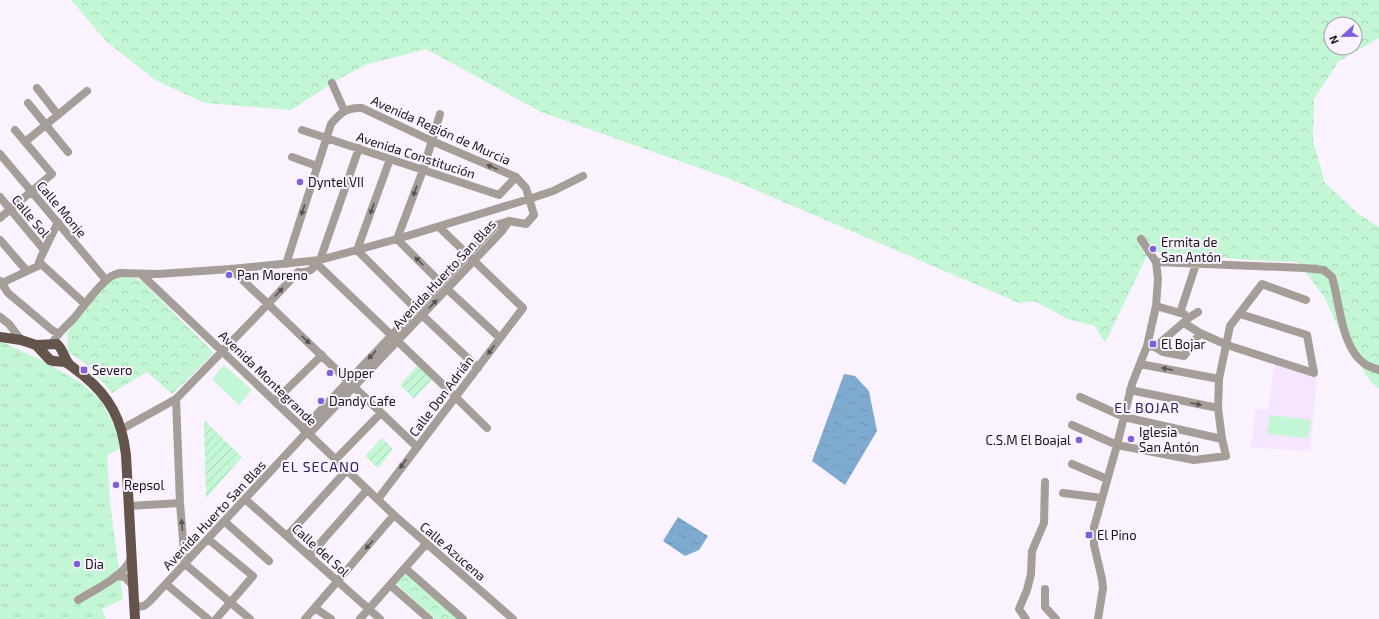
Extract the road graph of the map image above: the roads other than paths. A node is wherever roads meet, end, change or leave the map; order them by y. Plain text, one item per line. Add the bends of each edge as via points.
1 (332, 83) dead end
2 (37, 88) dead end
3 (87, 91) dead end
4 (28, 103) dead end
5 (344, 110) junction
6 (440, 114) dead end
7 (58, 115) junction
8 (46, 125) junction
9 (15, 130) dead end
10 (302, 130) dead end
11 (326, 138) junction
12 (432, 141) junction
13 (25, 142) junction
14 (359, 148) junction
15 (68, 152) dead end
16 (0, 154) edge
17 (292, 157) dead end
18 (390, 159) junction
19 (317, 166) junction
20 (423, 170) junction
21 (583, 176) dead end
22 (516, 177) junction
23 (32, 191) junction
24 (0, 197) edge
25 (529, 200) junction
26 (10, 209) junction
27 (0, 218) edge
28 (509, 221) junction
29 (58, 222) junction
30 (439, 227) junction
31 (397, 239) junction
32 (1141, 239) dead end
33 (0, 240) edge
34 (44, 250) junction
35 (357, 250) junction
36 (467, 255) junction
37 (474, 261) junction
38 (39, 262) junction
39 (318, 262) junction
40 (1156, 262) junction
41 (286, 264) junction
42 (1196, 264) junction
43 (231, 269) junction
44 (27, 271) junction
45 (141, 274) junction
46 (106, 280) junction
47 (441, 283) junction
48 (2, 287) edge
49 (448, 289) junction
50 (1306, 300) dead end
51 (85, 304) junction
52 (268, 304) junction
53 (1156, 306) junction
54 (416, 309) junction
55 (1198, 312) dead end
56 (1180, 313) junction
57 (1240, 314) junction
58 (422, 315) junction
59 (0, 316) edge
60 (1187, 320) junction
61 (1200, 333) junction
62 (58, 335) junction
63 (0, 337) edge
64 (394, 338) junction
65 (500, 338) junction
66 (21, 340) junction
67 (51, 344) junction
68 (36, 345) junction
69 (1227, 345) junction
70 (1151, 347) junction
71 (62, 351) junction
72 (222, 351) junction
73 (46, 355) junction
74 (322, 356) junction
75 (56, 361) junction
76 (69, 364) junction
77 (1140, 364) junction
78 (478, 368) junction
79 (1379, 370) edge
80 (1219, 379) junction
81 (348, 381) junction
82 (354, 387) junction
83 (1130, 390) junction
84 (456, 397) junction
85 (1080, 397) dead end
86 (176, 399) junction
87 (275, 401) junction
88 (1218, 408) junction
89 (381, 413) junction
90 (1124, 418) junction
91 (1072, 425) dead end
92 (487, 428) dead end
93 (122, 429) junction
94 (307, 432) junction
95 (1222, 439) junction
96 (1117, 445) junction
97 (418, 447) junction
98 (336, 459) junction
99 (1072, 464) dead end
100 (347, 470) junction
101 (1107, 479) junction
102 (1045, 482) dead end
103 (368, 490) junction
104 (1063, 493) dead end
105 (1102, 498) junction
106 (245, 499) junction
107 (378, 499) junction
108 (180, 503) junction
109 (129, 506) junction
110 (394, 515) junction
111 (224, 521) junction
112 (286, 536) junction
113 (208, 539) junction
114 (426, 544) junction
115 (132, 555) junction
116 (309, 556) junction
117 (269, 561) dead end
118 (185, 564) junction
119 (405, 568) junction
120 (116, 576) junction
121 (337, 581) junction
122 (166, 584) junction
123 (390, 585) junction
124 (134, 587) junction
125 (1045, 589) dead end
126 (78, 600) dead end
127 (230, 602) junction
128 (135, 607) junction
129 (315, 608) junction
130 (369, 609) junction
131 (135, 619) edge
132 (208, 619) edge
133 (216, 619) edge
134 (250, 619) edge
135 (305, 619) edge
136 (331, 619) edge
137 (360, 619) edge
138 (380, 619) edge
139 (429, 619) edge
140 (463, 619) edge
141 (513, 619) edge
142 (1026, 619) edge
143 (1056, 619) edge
144 (1098, 619) edge

1 - 5 street
2 - 7 street
3 - 7 street
4 - 8 street
5 - 11 street via 330,124
5 - 12 street, Avenida Región de Murcia via 362,108
6 - 12 street
7 - 8 street
8 - 13 street
8 - 15 street
9 - 13 street
10 - 11 street, Avenida Constitución
11 - 14 street, Avenida Constitución
11 - 19 street
12 - 20 street
22 -> 12 street, Avenida Región de Murcia
13 - 23 street via 52,174
14 - 18 street, Avenida Constitución
14 - 39 street
16 - 23 street, Calle Monje
17 - 19 street
18 - 20 street, Avenida Constitución
18 -> 35 street
19 -> 41 street
20 - 22 street, Avenida Constitución via 499,195
20 -> 31 street
21 - 25 street
22 - 25 street, Avenida Región de Murcia via 526,188
23 - 26 street
23 - 29 street, Calle Monje
24 - 26 street, Calle Sol
25 - 28 street, Avenida Región de Murcia via 534,215 526,224
25 - 30 street
26 - 27 street
26 - 34 street, Calle Sol
28 - 36 street, Avenida Huerto San Blas via 496,225
28 - 37 street, Avenida Huerto San Blas
29 - 34 street
29 - 46 street, Calle Monje
30 - 31 street
30 - 36 street
31 - 35 street
47 -> 31 street
32 - 40 street
33 - 44 street
34 - 38 street
35 - 39 street
35 - 54 street
36 - 37 street
36 - 47 street, Avenida Huerto San Blas
37 - 49 street, Avenida Huerto San Blas
37 - 65 street, Calle Don Adrián via 523,308
38 - 44 street via 38,266
38 - 51 street
39 - 41 street
52 -> 39 street via 298,272 306,273
39 - 64 street
40 - 42 street
40 - 53 street
41 - 43 street
42 - 56 street
42 - 79 street via 1324,270 1332,277 1350,347 1365,365
43 - 45 street
43 - 52 street
44 - 48 street
45 - 46 street via 118,273
45 - 72 street, Avenida Montegrande
46 - 51 street
47 - 54 street, Avenida Huerto San Blas
48 - 62 street
58 -> 49 street, Avenida Huerto San Blas
49 - 65 street
50 - 57 street via 1262,284
51 - 62 street
52 - 72 street
52 -> 74 street
53 - 56 street
53 - 70 street
54 - 64 street, Avenida Huerto San Blas
55 - 60 street
56 - 60 street
57 - 69 street via 1230,326
57 - 69 street via 1308,335 1314,373
58 - 64 street, Avenida Huerto San Blas
58 - 78 street
59 - 66 street
60 - 61 street
60 - 70 street
61 - 69 street
61 - 70 street via 1184,356
62 - 67 street
62 - 71 street
63 - 66 main road
64 -> 81 street, Avenida Huerto San Blas
64 - 82 street, Avenida Huerto San Blas
64 - 84 street
65 -> 78 street, Calle Don Adrián
66 - 68 main road
67 - 68 main road
67 - 71 main road via 57,344
67 - 73 main road via 46,349
68 - 73 main road
69 - 80 street
70 - 77 street
71 - 75 main road
71 - 76 main road
72 - 86 street
72 - 87 street, Avenida Montegrande
73 - 75 main road via 50,360
74 - 81 street
74 - 87 street
75 - 76 main road
76 - 93 main road via 90,381 106,399
80 -> 77 street
77 - 83 street
78 - 84 street, Calle Don Adrián
80 - 88 street
81 - 94 street, Avenida Huerto San Blas
82 - 89 street
82 - 94 street, Avenida Huerto San Blas
83 -> 88 street
83 - 90 street
84 - 92 street
84 - 97 street, Calle Don Adrián
85 - 90 street
86 - 93 street
86 - 108 street
87 - 94 street, Avenida Montegrande
88 - 95 street
89 - 97 street
89 - 98 street
90 - 95 street
90 - 96 street
91 - 96 street
93 - 109 main road
94 - 98 street, Avenida Montegrande
94 - 106 street, Avenida Huerto San Blas
95 - 96 street via 1226,456 1194,460
96 - 101 street
97 -> 107 street, Calle Don Adrián
98 - 100 street, Avenida Montegrande
99 - 101 street
100 - 103 street, Avenida Montegrande
100 - 112 street
101 - 105 street
102 - 142 street via 1044,523 1032,551 1031,574 1019,609
103 - 107 street, Avenida Montegrande
103 - 116 street
104 - 105 street
105 - 144 street via 1093,534 1103,588
106 - 111 street, Avenida Huerto San Blas
106 - 112 street, Calle del Sol
107 - 110 street, Calle Azucena
108 - 109 street
118 -> 108 street
109 - 115 main road
110 - 114 street, Calle Azucena
110 -> 121 street
111 - 113 street, Avenida Huerto San Blas
111 - 117 street
112 - 116 street, Calle del Sol
113 - 118 street, Avenida Huerto San Blas
113 - 127 street via 253,576
114 - 119 street
114 - 141 street, Calle Azucena
115 - 120 street via 129,564
115 - 124 main road
116 - 121 street, Calle del Sol
118 - 122 street, Avenida Huerto San Blas
118 - 127 street
119 - 123 street
119 - 140 street
120 - 124 street via 125,578
120 - 126 street
121 - 129 street
121 - 130 street, Calle del Sol
122 - 128 street, Avenida Huerto San Blas via 149,602
122 - 132 street
123 - 130 street
123 - 139 street
124 - 128 main road
125 - 143 street via 1045,607
127 - 133 street
127 - 134 street
128 - 131 main road
129 - 135 street
129 - 136 street
130 - 137 street
130 - 138 street, Calle del Sol

